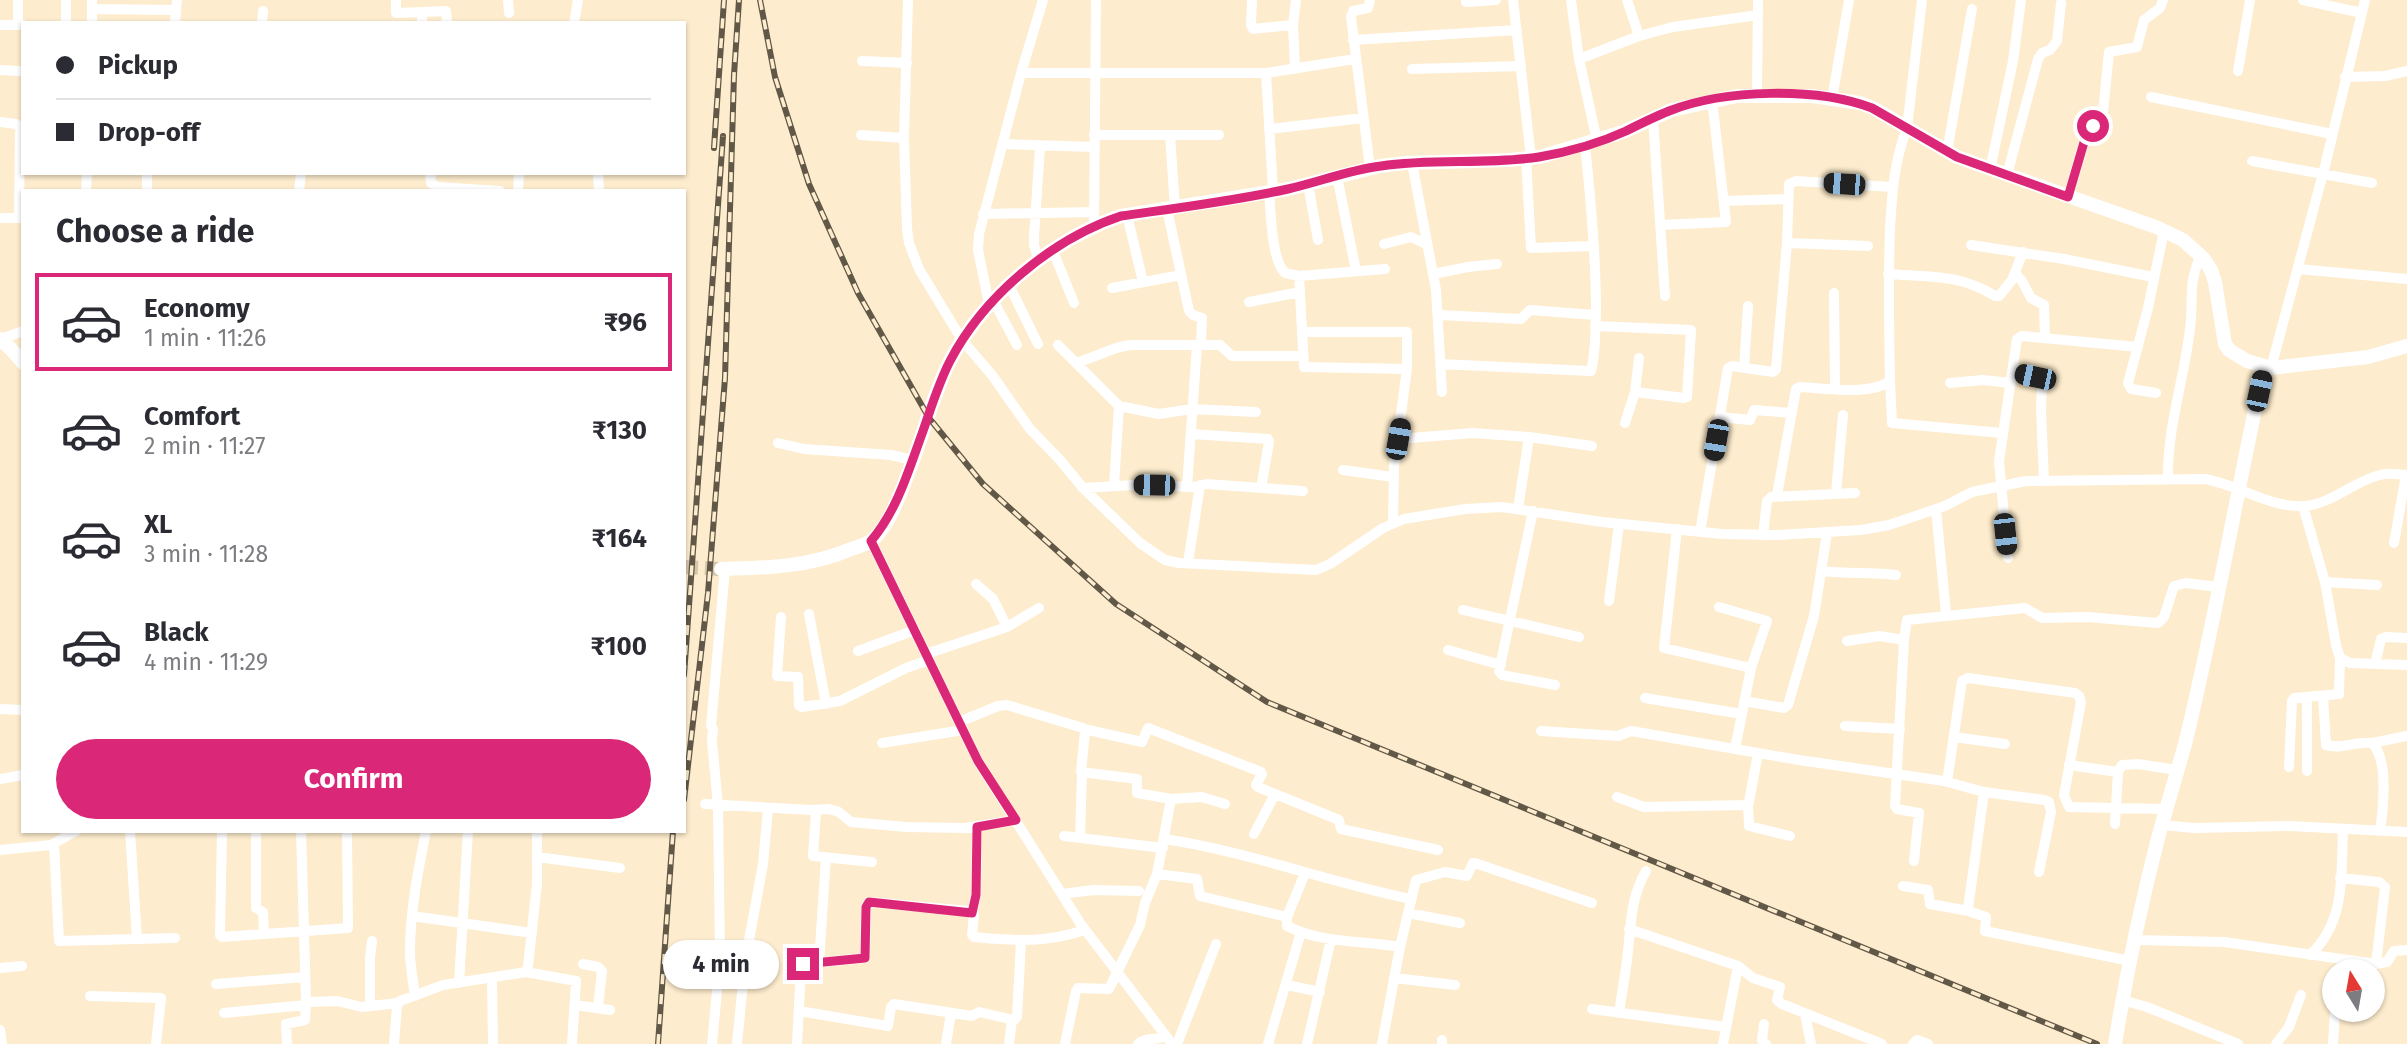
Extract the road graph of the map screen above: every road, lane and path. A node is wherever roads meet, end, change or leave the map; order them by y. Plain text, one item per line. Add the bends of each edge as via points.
1 (18, 0) edge
2 (66, 0) edge
3 (396, 0) edge
4 (508, 0) edge
5 (578, 0) edge
6 (908, 0) edge
7 (1042, 0) edge
8 (1096, 0) edge
9 (1252, 0) edge
10 (1296, 0) edge
11 (1370, 0) edge
12 (1496, 0) edge
13 (1513, 0) edge
14 (1571, 0) edge
15 (1627, 0) edge
16 (1758, 0) edge
17 (1849, 0) edge
18 (1923, 0) edge
19 (2021, 0) edge
20 (2163, 0) edge
21 (2250, 0) edge
22 (2303, 0) edge
23 (2365, 0) edge
24 (1466, 2) dead end
25 (2061, 3) dead end
26 (92, 4) edge
27 (176, 5) edge
28 (1972, 9) dead end
29 (509, 13) dead end
30 (2361, 13) junction
31 (1758, 15) junction
32 (422, 18) edge
33 (66, 21) edge
34 (447, 21) edge
35 (574, 21) edge
36 (0, 25) edge
37 (20, 25) edge
38 (1293, 25) junction
39 (1517, 30) junction
40 (1639, 36) junction
41 (1353, 40) junction
42 (1355, 59) junction
43 (1580, 59) junction
44 (862, 61) dead end
45 (907, 63) junction
46 (1521, 66) junction
47 (1294, 69) junction
48 (1412, 69) dead end
49 (0, 71) edge
50 (19, 71) dead end
51 (2238, 71) dead end
52 (2407, 71) edge
53 (1021, 73) junction
54 (1266, 73) junction
55 (1095, 75) junction
56 (2345, 77) junction
57 (1757, 94) junction
58 (2151, 97) dead end
59 (1832, 99) junction
60 (1712, 100) junction
61 (1363, 118) junction
62 (1653, 118) junction
63 (0, 122) edge
64 (1907, 128) junction
65 (1270, 129) junction
66 (21, 131) edge
67 (2332, 134) junction
68 (861, 135) dead end
69 (1094, 135) junction
70 (1170, 135) junction
71 (1219, 135) dead end
72 (904, 138) junction
73 (1591, 143) junction
74 (1003, 144) junction
75 (1040, 146) junction
76 (1094, 147) junction
77 (1947, 152) junction
78 (1529, 158) junction
79 (2252, 161) dead end
80 (1412, 163) junction
81 (1370, 168) junction
82 (1990, 170) junction
83 (2323, 174) junction
84 (430, 175) edge
85 (2007, 175) junction
86 (1337, 176) junction
87 (2372, 183) dead end
88 (1308, 184) junction
89 (1892, 187) junction
90 (468, 189) edge
91 (1271, 191) junction
92 (2068, 197) junction
93 (1788, 200) junction
94 (1724, 201) junction
95 (1171, 209) junction
96 (983, 214) junction
97 (1036, 214) junction
98 (1127, 215) junction
99 (0, 218) edge
100 (21, 218) edge
101 (1094, 219) junction
102 (1660, 225) junction
103 (2164, 231) junction
104 (1318, 240) dead end
105 (1787, 243) junction
106 (1384, 244) dead end
107 (1426, 244) junction
108 (1971, 244) dead end
109 (1594, 246) junction
110 (1868, 246) dead end
111 (1053, 251) junction
112 (2023, 253) junction
113 (2201, 255) junction
114 (1039, 262) junction
115 (1497, 264) dead end
116 (1385, 269) dead end
117 (2298, 269) junction
118 (1356, 271) junction
119 (2015, 273) junction
120 (1433, 274) junction
121 (1888, 274) junction
122 (1181, 275) junction
123 (1298, 276) junction
124 (2153, 277) junction
125 (2407, 279) edge
126 (1143, 282) junction
127 (1009, 285) junction
128 (1112, 288) dead end
129 (1300, 292) junction
130 (1834, 293) dead end
131 (1665, 296) dead end
132 (991, 302) junction
133 (1249, 302) dead end
134 (1074, 303) dead end
135 (1748, 306) dead end
136 (1439, 315) junction
137 (1595, 320) junction
138 (21, 332) edge
139 (1302, 332) junction
140 (2045, 337) junction
141 (0, 339) edge
142 (962, 340) junction
143 (1038, 344) dead end
144 (1017, 345) dead end
145 (1058, 345) dead end
146 (1199, 345) junction
147 (2407, 345) edge
148 (2138, 347) junction
149 (1303, 356) junction
150 (1639, 358) dead end
151 (21, 360) edge
152 (1077, 363) junction
153 (1440, 364) junction
154 (2268, 367) junction
155 (1744, 368) junction
156 (1407, 369) junction
157 (2011, 378) junction
158 (1890, 381) junction
159 (1950, 383) dead end
160 (1835, 388) junction
161 (1442, 392) dead end
162 (1635, 392) junction
163 (2157, 393) dead end
164 (1119, 406) junction
165 (1192, 409) junction
166 (1256, 412) dead end
167 (1792, 414) junction
168 (1843, 415) dead end
169 (1720, 417) junction
170 (1625, 423) dead end
171 (2003, 432) junction
172 (1191, 434) junction
173 (1529, 437) junction
174 (1398, 439) junction
175 (778, 443) dead end
176 (1592, 446) dead end
177 (913, 460) junction
178 (1343, 470) dead end
179 (2407, 475) edge
180 (1394, 477) junction
181 (2168, 479) junction
182 (2044, 481) junction
183 (1200, 485) junction
184 (2001, 485) junction
185 (1114, 486) junction
186 (1187, 487) junction
187 (1083, 488) junction
188 (1262, 488) junction
189 (2238, 488) junction
190 (1303, 491) dead end
191 (1836, 493) junction
192 (1855, 493) dead end
193 (1777, 495) junction
194 (2303, 506) junction
195 (1518, 509) junction
196 (1936, 509) junction
197 (1533, 510) junction
198 (1393, 524) junction
199 (1619, 524) junction
200 (1676, 529) junction
201 (1700, 532) junction
202 (1827, 533) junction
203 (1763, 535) junction
204 (871, 541) junction
205 (2394, 543) dead end
206 (2008, 558) dead end
207 (1188, 563) junction
208 (723, 569) joint
209 (1823, 572) junction
210 (1896, 575) dead end
211 (2325, 582) junction
212 (976, 584) dead end
213 (2377, 585) dead end
214 (2218, 587) junction
215 (1609, 601) dead end
216 (1719, 607) dead end
217 (1039, 608) dead end
218 (1462, 610) dead end
219 (809, 614) dead end
220 (1946, 614) junction
221 (781, 617) dead end
222 (1509, 622) junction
223 (1007, 627) junction
224 (915, 630) junction
225 (1579, 637) dead end
226 (2407, 638) edge
227 (1847, 640) dead end
228 (1904, 640) junction
229 (1448, 650) dead end
230 (858, 651) dead end
231 (928, 657) junction
232 (2340, 658) junction
233 (2375, 664) junction
234 (1501, 665) junction
235 (2407, 665) edge
236 (1751, 668) junction
237 (1555, 685) dead end
238 (2323, 696) junction
239 (2308, 697) junction
240 (1645, 698) dead end
241 (1744, 701) junction
242 (826, 704) junction
243 (0, 709) edge
244 (21, 709) edge
245 (1742, 714) junction
246 (961, 726) junction
247 (1845, 726) dead end
248 (1084, 729) junction
249 (1900, 729) junction
250 (1541, 731) dead end
251 (2407, 736) edge
252 (1954, 737) junction
253 (882, 743) dead end
254 (2372, 743) junction
255 (2005, 744) dead end
256 (1735, 749) junction
257 (1758, 753) junction
258 (2069, 765) junction
259 (2288, 767) dead end
260 (2177, 770) junction
261 (2307, 771) dead end
262 (2118, 772) junction
263 (1082, 773) junction
264 (21, 775) edge
265 (1898, 775) junction
266 (0, 779) edge
267 (1947, 782) junction
268 (1984, 792) junction
269 (1275, 794) junction
270 (1617, 797) dead end
271 (1171, 799) junction
272 (705, 804) dead end
273 (1225, 804) dead end
274 (1748, 804) junction
275 (718, 806) junction
276 (768, 808) junction
277 (2116, 809) junction
278 (2166, 809) junction
279 (816, 810) junction
280 (1016, 820) junction
281 (2115, 824) dead end
282 (2162, 825) junction
283 (977, 827) junction
284 (2343, 829) junction
285 (2380, 831) junction
286 (2407, 832) edge
287 (73, 833) edge
288 (130, 833) edge
289 (222, 833) edge
290 (256, 833) edge
291 (301, 833) edge
292 (347, 833) edge
293 (426, 833) edge
294 (468, 833) edge
295 (537, 833) edge
296 (1254, 834) dead end
297 (1064, 836) dead end
298 (1790, 836) dead end
299 (1080, 838) junction
300 (1164, 843) junction
301 (54, 844) junction
302 (0, 850) edge
303 (1438, 850) dead end
304 (537, 857) junction
305 (826, 858) junction
306 (1914, 861) dead end
307 (872, 862) dead end
308 (620, 868) dead end
309 (1646, 871) dead end
310 (2039, 872) dead end
311 (1305, 873) junction
312 (1157, 874) junction
313 (2340, 878) junction
314 (1903, 886) dead end
315 (1139, 891) dead end
316 (1062, 894) junction
317 (1411, 899) junction
318 (1592, 903) dead end
319 (1969, 911) junction
320 (972, 913) junction
321 (1408, 913) junction
322 (412, 916) junction
323 (1287, 917) junction
324 (461, 923) junction
325 (1460, 923) dead end
326 (1629, 929) junction
327 (1086, 930) junction
328 (304, 931) junction
329 (1301, 932) junction
330 (532, 933) junction
331 (264, 934) junction
332 (175, 938) dead end
333 (137, 939) junction
334 (1331, 939) junction
335 (2135, 940) junction
336 (372, 941) dead end
337 (1021, 941) junction
338 (1216, 944) dead end
339 (1400, 947) junction
340 (2407, 950) edge
341 (2310, 955) junction
342 (720, 959) junction
343 (2377, 959) edge
344 (2322, 960) edge
345 (2130, 961) junction
346 (745, 962) junction
347 (2385, 962) edge
348 (819, 963) junction
349 (583, 964) dead end
350 (22, 966) dead end
351 (774, 966) dead end
352 (1738, 966) junction
353 (0, 968) edge
354 (526, 972) junction
355 (1119, 973) junction
356 (306, 977) junction
357 (1394, 978) junction
358 (492, 979) junction
359 (459, 983) junction
360 (216, 984) dead end
361 (1287, 985) junction
362 (1455, 985) dead end
363 (1320, 992) junction
364 (2301, 995) dead end
365 (90, 996) dead end
366 (415, 996) junction
367 (2122, 1000) junction
368 (307, 1003) junction
369 (398, 1003) junction
370 (575, 1005) junction
371 (370, 1006) junction
372 (1592, 1009) dead end
373 (799, 1011) junction
374 (225, 1013) dead end
375 (951, 1013) junction
376 (1619, 1013) junction
377 (1805, 1014) junction
378 (1012, 1020) junction
379 (2334, 1022) edge
380 (1764, 1024) dead end
381 (1726, 1027) junction
382 (0, 1030) edge
383 (1172, 1041) edge
384 (2, 1044) edge
385 (156, 1044) edge
386 (287, 1044) edge
387 (394, 1044) edge
388 (493, 1044) edge
389 (572, 1044) edge
390 (712, 1044) edge
391 (737, 1044) edge
392 (797, 1044) edge
393 (946, 1044) edge
394 (1009, 1044) edge
395 (1065, 1044) edge
396 (1138, 1044) edge
397 (1268, 1044) edge
398 (1307, 1044) edge
399 (1382, 1044) edge
400 (1723, 1044) edge
401 (1766, 1044) edge
402 (1811, 1044) edge
403 (1882, 1044) edge
404 (1913, 1044) edge
405 (1928, 1044) edge
406 (2115, 1044) edge
407 (2238, 1044) edge
408 (2276, 1044) edge
409 (2333, 1044) edge

1 - 37 street
2 - 33 street
3 - 32 street via 397,14
4 - 29 street
5 - 35 street
6 - 45 street
7 - 53 street
8 - 55 street
9 - 38 street via 1253,29
10 - 38 street
11 - 41 street via 1368,8 1352,14
12 - 24 street
13 - 39 street
14 - 43 street
15 - 40 street
16 - 31 street
17 - 59 street
18 - 64 street
19 - 82 street
20 - 92 street via 2144,20 2137,47 2109,52 2102,122 2087,132
21 - 51 street
22 - 30 street
23 - 30 street
25 - 85 street via 2057,41 2038,59
26 - 27 street
28 - 77 street
30 - 56 street
31 - 40 street
31 - 57 street
32 - 34 street via 446,11
36 - 37 street
38 - 47 street
39 - 41 street
39 - 46 street
40 - 43 street
41 - 42 street
42 - 47 street
42 - 61 street
43 - 73 street
44 - 45 street
45 - 72 street
46 - 48 street
46 - 78 street
47 - 54 street
49 - 50 street
52 - 56 street
53 - 55 street
53 - 74 street
54 - 55 street
54 - 65 street
55 - 69 street
56 - 67 street
57 - 59 street
57 - 60 street
58 - 67 street
59 - 64 street via 1860,103
60 - 62 street
60 - 94 street
61 - 65 street
61 - 81 street
62 - 73 street
62 - 102 street
63 - 66 street via 18,125
64 - 77 street
64 - 89 street
65 - 91 street
67 - 83 street
68 - 72 street
69 - 70 street
69 - 76 street
70 - 71 street
70 - 95 street
72 - 142 street via 909,243 919,269
73 - 78 street
73 - 109 street
74 - 75 street
74 - 96 street
75 - 76 street
75 - 97 street
76 - 101 street
77 - 82 street
78 - 80 street
78 - 109 street via 1531,248
79 - 83 street
80 - 81 street
80 - 107 street
81 - 86 street
82 - 85 street
83 - 87 street
83 - 117 street
84 - 90 street via 437,187
85 - 92 street
86 - 88 street
86 - 118 street
88 - 91 street
88 - 104 street
89 - 93 street via 1796,181 1789,184
89 - 121 street
91 - 95 street
91 - 123 street via 1278,262 1285,273
92 - 103 street
93 - 94 street
93 - 105 street
94 - 102 street via 1725,223
95 - 98 street
95 - 122 street
96 - 97 street
96 - 132 street via 978,250
97 - 101 street
97 - 114 street via 1034,246
98 - 101 street
98 - 126 street
99 - 100 street
101 - 111 street
102 - 131 street
103 - 113 street
103 - 124 street
105 - 110 street
105 - 155 street via 1776,369
106 - 107 street via 1411,237
107 - 120 street
108 - 112 street
109 - 137 street
111 - 114 street
111 - 134 street
112 - 119 street
112 - 124 street
113 - 154 street via 2215,282 2225,344 2236,355
113 - 181 street via 2191,284 2190,331 2168,446
114 - 127 street
115 - 120 street
116 - 118 street
117 - 125 street
117 - 154 street
118 - 123 street
119 - 121 street via 1999,296 1953,278
119 - 140 street via 2031,298 2044,305
120 - 136 street
121 - 158 street
122 - 126 street
122 - 146 street via 1189,311 1202,318
123 - 129 street
124 - 148 street
126 - 128 street
127 - 132 street
127 - 143 street
129 - 133 street
129 - 139 street
130 - 160 street
132 - 142 street
132 - 144 street
135 - 155 street
136 - 137 street via 1521,319 1530,310
136 - 153 street
137 - 153 street via 1590,372
137 - 162 street via 1691,330 1688,397
138 - 141 street
139 - 149 street
139 - 156 street via 1404,331 1408,334
140 - 148 street
140 - 157 street via 2019,337
141 - 151 street
142 - 177 street via 948,363
142 - 187 street via 1030,429
145 - 152 street
146 - 149 street via 1220,345 1232,356
146 - 152 street via 1130,345
146 - 165 street
147 - 154 street via 2368,357
148 - 163 street via 2129,387
149 - 156 street via 1306,368
150 - 162 street
152 - 164 street
153 - 161 street
154 - 189 street
155 - 169 street via 1728,368
156 - 174 street
157 - 159 street
157 - 171 street
157 - 182 street via 2035,377 2042,383
158 - 160 street via 1883,386
158 - 171 street via 1892,423
160 - 167 street via 1798,388
162 - 170 street
164 - 165 street via 1160,414
164 - 185 street
165 - 166 street
165 - 172 street
167 - 169 street via 1754,410 1750,420
167 - 193 street
168 - 191 street
169 - 201 street
171 - 184 street
172 - 186 street
172 - 188 street via 1269,440
173 - 174 street via 1472,433
173 - 176 street
173 - 195 street
174 - 180 street
175 - 177 street
177 - 204 street via 892,512
178 - 180 street
179 - 194 street via 2378,475
179 - 205 street
180 - 198 street
181 - 182 street
181 - 189 street via 2205,479
182 - 184 street
183 - 186 street
183 - 188 street
183 - 207 street
184 - 196 street
184 - 206 street
185 - 186 street
185 - 187 street
187 - 207 street via 1140,543 1165,560
188 - 190 street
189 - 194 street via 2267,500
189 - 214 street
191 - 192 street
191 - 193 street
193 - 203 street via 1767,501
194 - 211 street
195 - 197 street
195 - 198 street via 1465,509
196 - 202 street via 1889,525
196 - 220 street
197 - 199 street
197 - 222 street
198 - 207 street via 1317,570
199 - 200 street
199 - 215 street
200 - 201 street
200 - 236 street via 1664,649
201 - 203 street
202 - 203 street
202 - 209 street
204 - 208 street via 809,562
204 - 224 street
208 - 275 street via 711,726
209 - 210 street
209 - 241 street via 1808,643 1788,705
211 - 213 street
211 - 232 street
212 - 223 street via 993,599
214 - 220 street via 2174,586 2158,623 2042,618 2025,608
214 - 260 street
216 - 236 street via 1767,621
217 - 223 street
218 - 222 street
219 - 242 street
220 - 228 street via 1907,620
221 - 242 street via 777,676 798,677 800,706
222 - 225 street
222 - 234 street
223 - 231 street
224 - 230 street
224 - 231 street
226 - 233 street via 2381,639
227 - 228 street via 1879,636
228 - 249 street
229 - 234 street
231 - 242 street
231 - 246 street
232 - 233 street
232 - 238 street via 2339,694
233 - 235 street
234 - 237 street via 1502,675
236 - 241 street
238 - 239 street
238 - 254 street via 2326,745
239 - 259 street via 2292,701
239 - 261 street
240 - 245 street
241 - 245 street
243 - 244 street
245 - 256 street
246 - 248 street via 1007,705
246 - 253 street
246 - 280 street
247 - 249 street
248 - 263 street
248 - 269 street via 1142,742 1148,728 1261,772 1257,786
249 - 265 street
250 - 256 street via 1618,736 1631,731
251 - 254 street
252 - 255 street
252 - 258 street via 1965,678 2075,693 2081,702
252 - 267 street
254 - 285 street via 2385,792
256 - 257 street
257 - 265 street
257 - 274 street
258 - 262 street
258 - 277 street via 2064,795 2069,807
260 - 262 street via 2128,763
260 - 278 street
262 - 277 street
263 - 271 street via 1137,779 1137,793
263 - 299 street
264 - 266 street
265 - 267 street
265 - 306 street via 1895,807 1919,813
267 - 268 street
268 - 310 street via 2049,802
268 - 319 street
269 - 296 street
269 - 303 street via 1339,820 1341,829
270 - 274 street via 1644,807
271 - 273 street via 1202,797
271 - 300 street
272 - 275 street
274 - 298 street via 1748,826
275 - 276 street
275 - 342 street
276 - 279 street
276 - 346 street
277 - 278 street
277 - 281 street
278 - 282 street
279 - 283 street via 836,810 851,821 906,827
279 - 305 street via 813,855
280 - 283 street
280 - 316 street
282 - 284 street
282 - 335 street
283 - 320 street
284 - 285 street
284 - 313 street
285 - 286 street
287 - 301 street
288 - 333 street
289 - 331 street via 220,935
290 - 331 street via 256,908 263,912
291 - 328 street
292 - 328 street via 349,926
293 - 322 street
294 - 324 street
295 - 304 street
297 - 299 street
299 - 300 street
300 - 311 street via 1233,851
300 - 312 street
301 - 302 street
301 - 333 street via 59,941
304 - 308 street
304 - 330 street
305 - 307 street
305 - 348 street
309 - 326 street via 1634,897
311 - 317 street
311 - 323 street
312 - 323 street via 1197,879 1199,896
312 - 355 street
313 - 341 street via 2333,926
313 - 343 street via 2379,882 2385,887
314 - 319 street via 1928,890 1930,904
315 - 316 street
316 - 327 street
317 - 318 street via 1418,879 1445,872 1467,877 1475,863
317 - 321 street
319 - 345 street via 1986,917 1987,932
320 - 337 street via 974,937
320 - 348 street via 869,902 865,958
321 - 325 street
321 - 339 street
322 - 324 street
322 - 366 street
323 - 329 street via 1287,926
324 - 330 street
324 - 359 street
326 - 352 street
326 - 376 street
327 - 337 street via 1059,939
327 - 355 street
328 - 331 street
328 - 356 street
329 - 334 street
329 - 361 street
330 - 354 street
332 - 333 street
334 - 339 street
334 - 363 street
335 - 341 street via 2224,942
335 - 345 street
336 - 371 street
337 - 378 street via 1017,1017
338 - 383 street
339 - 357 street
340 - 347 street via 2394,951
341 - 344 street
342 - 346 street
342 - 390 street
345 - 367 street
346 - 351 street
346 - 391 street
348 - 373 street via 801,967
349 - 370 street via 602,971 604,1009
350 - 353 street
352 - 377 street via 1753,978 1780,987 1778,1002
352 - 381 street
354 - 358 street
354 - 370 street via 573,979 577,985
355 - 383 street
355 - 395 street via 1108,990 1077,990
356 - 360 street
356 - 368 street
357 - 362 street
357 - 399 street
358 - 359 street
358 - 388 street
359 - 366 street
361 - 363 street
361 - 397 street
363 - 398 street
364 - 408 street
365 - 385 street via 161,998
366 - 369 street
367 - 406 street
367 - 407 street
368 - 371 street
368 - 374 street
368 - 386 street via 306,1020 286,1024
369 - 371 street
369 - 387 street
370 - 389 street
372 - 376 street
373 - 375 street via 888,1026 894,1004
373 - 392 street
375 - 378 street via 972,1016 979,1012
375 - 393 street
376 - 381 street
377 - 402 street
377 - 403 street
378 - 394 street
379 - 409 street
380 - 401 street via 1762,1040
381 - 400 street
382 - 384 street
383 - 396 street
404 - 405 street via 1917,1040

